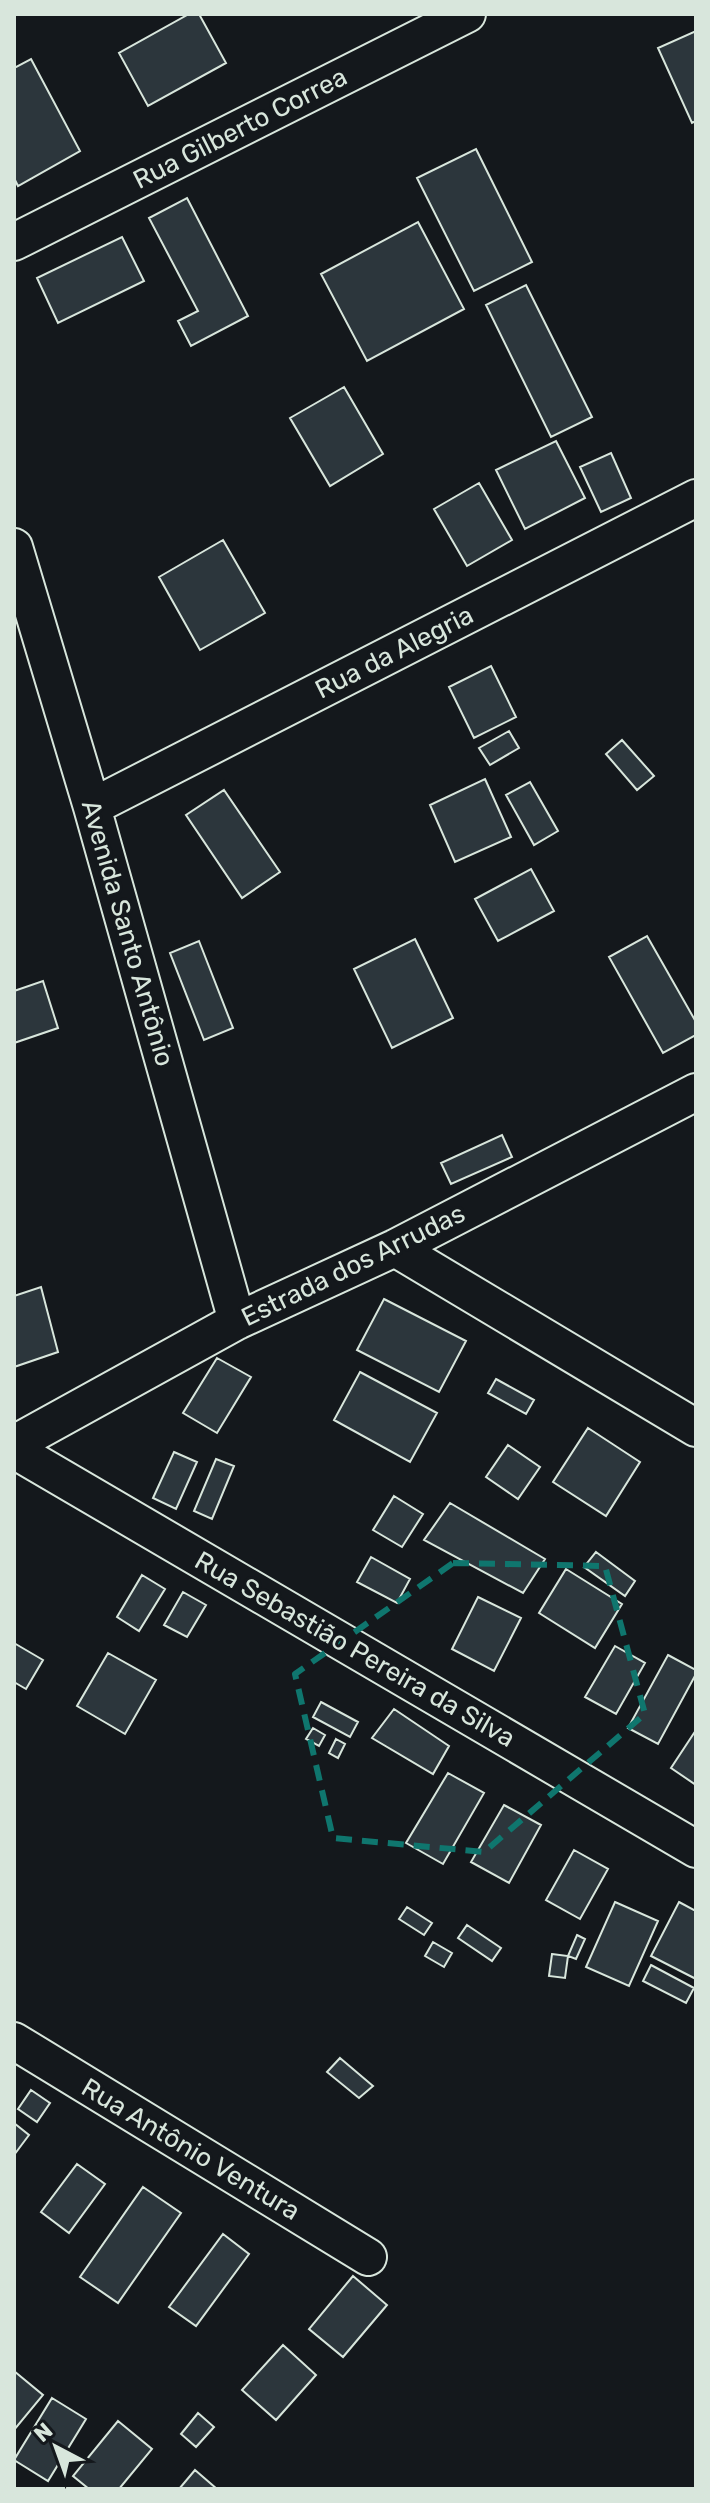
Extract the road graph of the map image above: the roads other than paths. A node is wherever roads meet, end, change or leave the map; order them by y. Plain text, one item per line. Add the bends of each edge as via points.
1 (467, 14) edge
2 (14, 242) edge
3 (696, 498) edge
4 (14, 547) edge
5 (92, 807) junction
6 (696, 1092) edge
7 (395, 1248) junction
8 (237, 1321) junction
9 (696, 1428) edge
10 (14, 1447) edge
11 (696, 1849) edge
12 (14, 2041) edge
13 (368, 2257) dead end

1 - 2 street, Rua Gilberto Correa
3 - 5 street, Rua da Alegria
4 - 5 street, Avenida Santo Antônio
5 - 8 street, Avenida Santo Antônio
6 - 7 street, Estrada dos Arrudas
7 - 8 street, Estrada dos Arrudas
7 - 9 street
8 - 10 street, Estrada dos Arrudas
10 - 11 street, Rua Sebastião Pereira da Silva
12 - 13 street, Rua Antônio Ventura

